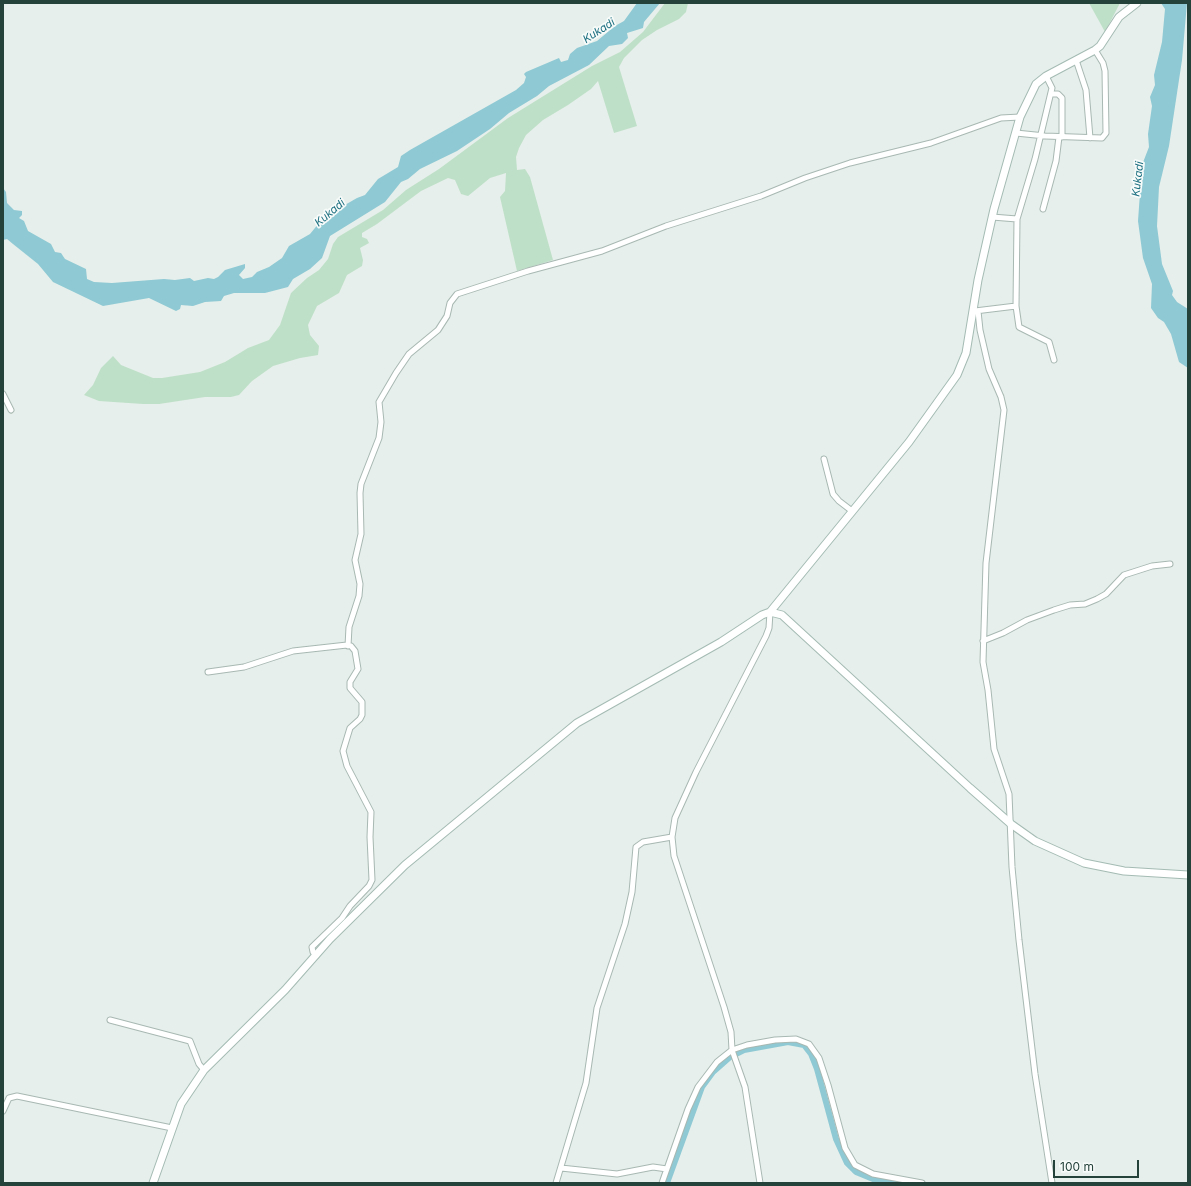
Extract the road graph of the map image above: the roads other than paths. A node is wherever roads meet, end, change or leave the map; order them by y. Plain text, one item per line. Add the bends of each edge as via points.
1 (1137, 3) edge
2 (1095, 50) junction
3 (1076, 60) junction
4 (1046, 76) junction
5 (1051, 94) junction
6 (1020, 117) junction
7 (1016, 133) junction
8 (1041, 136) junction
9 (1061, 137) junction
10 (1090, 138) junction
11 (1043, 209) dead end
12 (992, 217) junction
13 (1017, 219) junction
14 (1016, 306) junction
15 (976, 311) junction
16 (1054, 360) dead end
17 (3, 394) edge
18 (11, 410) dead end
19 (824, 459) dead end
20 (852, 511) junction
21 (1170, 564) dead end
22 (770, 612) junction
23 (983, 641) junction
24 (348, 646) junction
25 (208, 672) dead end
26 (1011, 824) junction
27 (672, 837) junction
28 (1188, 875) edge
29 (316, 956) junction
30 (110, 1020) dead end
31 (733, 1051) junction
32 (204, 1070) junction
33 (3, 1112) edge
34 (172, 1128) junction
35 (561, 1168) junction
36 (667, 1169) junction
37 (153, 1183) edge
38 (556, 1183) edge
39 (662, 1183) edge
40 (760, 1183) edge
41 (922, 1183) edge
42 (1052, 1183) edge

1 - 2 main road via 1119,17
2 - 3 main road
2 - 10 street via 1105,71 1106,133 1102,138
3 - 4 main road
3 - 10 street via 1086,90
4 - 5 street via 1052,88
4 - 6 main road via 1036,84
5 - 8 street
5 - 9 street via 1058,94 1062,98
6 - 7 main road
6 - 24 street via 1001,118 931,142 805,178 761,196 666,226 602,251 457,294 450,302 447,316 438,330 409,354 379,402 379,438 361,484 361,534 356,560 360,590 349,627
7 - 8 street
7 - 12 main road
8 - 9 street
8 - 13 street
9 - 10 street
9 - 11 street
12 - 13 street
12 - 15 main road via 978,280
13 - 14 street
14 - 15 street
14 - 16 street via 1018,327 1049,342
15 - 20 main road via 966,353 957,375 908,442
15 - 23 street via 989,369 1004,410 986,563
17 - 18 street
19 - 20 street via 833,494
20 - 22 main road
21 - 23 street via 1152,566 1124,576 1106,594 1097,599 1033,617
22 - 26 main road via 782,615
22 - 27 street via 766,636 696,772 675,818
22 - 29 main road via 572,727 405,865
23 - 26 street via 983,662 994,749 1009,794
24 - 25 street via 293,651 244,667
24 - 29 street via 353,648 358,664 350,688 363,706 360,719 350,728 343,751 347,766 371,812 372,880 342,918 312,947
26 - 28 main road via 1035,841 1084,863 1124,871
26 - 42 street via 1019,940 1035,1074
27 - 31 street via 674,856 724,1007
27 - 35 street via 643,842 636,847 632,892 625,924 597,1008 586,1082
29 - 32 main road
30 - 32 street via 190,1041
31 - 36 street via 717,1062 698,1087
31 - 40 street via 745,1087
31 - 41 street via 775,1040 796,1039 809,1044 819,1058 845,1148 856,1166 873,1174
32 - 34 main road via 181,1104
33 - 34 street via 9,1098 17,1096
34 - 37 main road
35 - 36 street via 617,1174 653,1167
35 - 38 street
36 - 39 street

